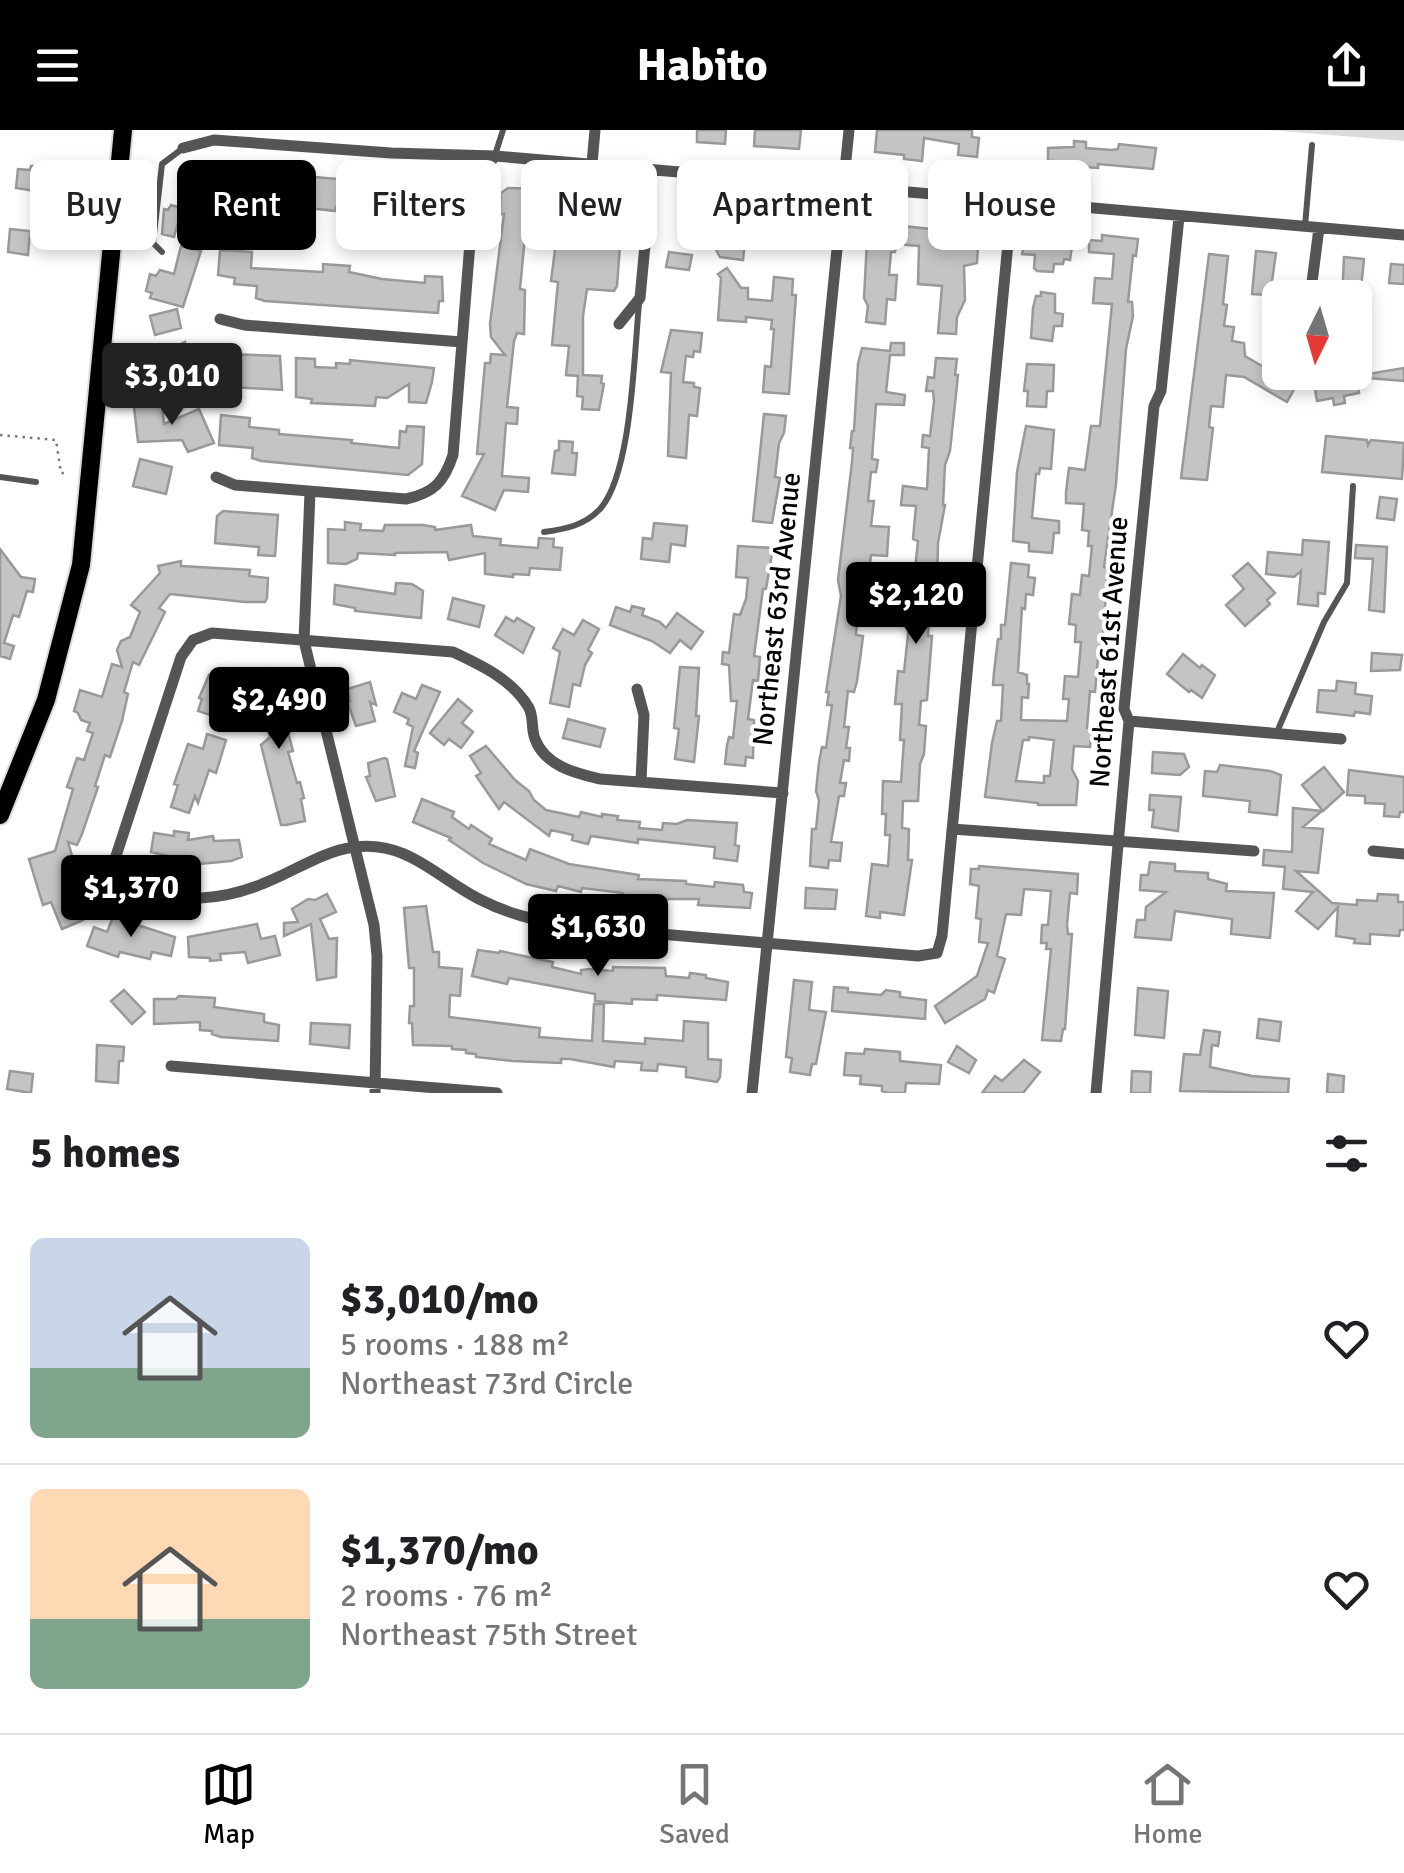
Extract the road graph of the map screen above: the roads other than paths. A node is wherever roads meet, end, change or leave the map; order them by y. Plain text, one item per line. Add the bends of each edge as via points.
1 (123, 130) edge
2 (503, 130) edge
3 (595, 130) edge
4 (848, 130) edge
5 (1312, 145) dead end
6 (183, 148) joint
7 (495, 156) junction
8 (544, 160) edge
9 (592, 160) edge
10 (846, 160) edge
11 (1091, 209) edge
12 (1178, 217) junction
13 (1312, 228) junction
14 (1404, 235) edge
15 (644, 250) edge
16 (838, 250) edge
17 (1007, 250) edge
18 (162, 252) dead end
19 (1311, 280) edge
20 (640, 298) junction
21 (220, 319) dead end
22 (619, 324) dead end
23 (462, 342) junction
24 (0, 477) edge
25 (216, 477) dead end
26 (36, 482) dead end
27 (1353, 486) dead end
28 (310, 492) junction
29 (544, 532) dead end
30 (304, 640) junction
31 (638, 688) dead end
32 (1130, 721) junction
33 (1277, 734) junction
34 (1341, 739) dead end
35 (641, 781) junction
36 (783, 793) junction
37 (0, 815) edge
38 (952, 829) junction
39 (1118, 839) junction
40 (356, 847) junction
41 (1374, 851) dead end
42 (1254, 852) dead end
43 (1404, 854) edge
44 (766, 942) junction
45 (171, 1066) dead end
46 (376, 1088) edge
47 (496, 1093) edge
48 (752, 1093) edge
49 (1096, 1093) edge

1 - 37 main road via 81,564 46,700
2 - 7 lane
3 - 9 street
4 - 10 street, Northeast 63rd Avenue
5 - 13 lane
6 - 7 street via 214,140
6 - 18 lane via 162,164 154,243
7 - 8 street
7 - 23 street via 474,193
11 - 12 street
12 - 13 street
12 - 32 street, Northeast 61st Avenue via 1124,709
13 - 14 street
13 - 19 street
15 - 20 street
16 - 36 street, Northeast 63rd Avenue
17 - 38 street
20 - 22 street
20 - 29 lane via 614,488 588,519
21 - 23 street
23 - 28 street via 453,455 437,487 406,498
24 - 26 lane
25 - 28 street
27 - 33 lane via 1348,583 1324,622
28 - 30 street
30 - 35 street via 453,652 483,665 516,692 549,759 600,779
30 - 40 street
30 - 40 street via 212,633 193,640 116,856 117,872 132,888 199,898 248,889 323,854
31 - 35 street via 644,715
32 - 33 street
32 - 39 street, Northeast 61st Avenue
33 - 34 street
35 - 36 street
36 - 44 street, Northeast 63rd Avenue
38 - 39 street
38 - 44 street via 936,953
39 - 42 street
39 - 49 street, Northeast 61st Avenue
40 - 44 street via 404,851 515,916
40 - 46 street via 377,956
41 - 43 street
44 - 48 street, Northeast 63rd Avenue
45 - 46 street
46 - 47 street

